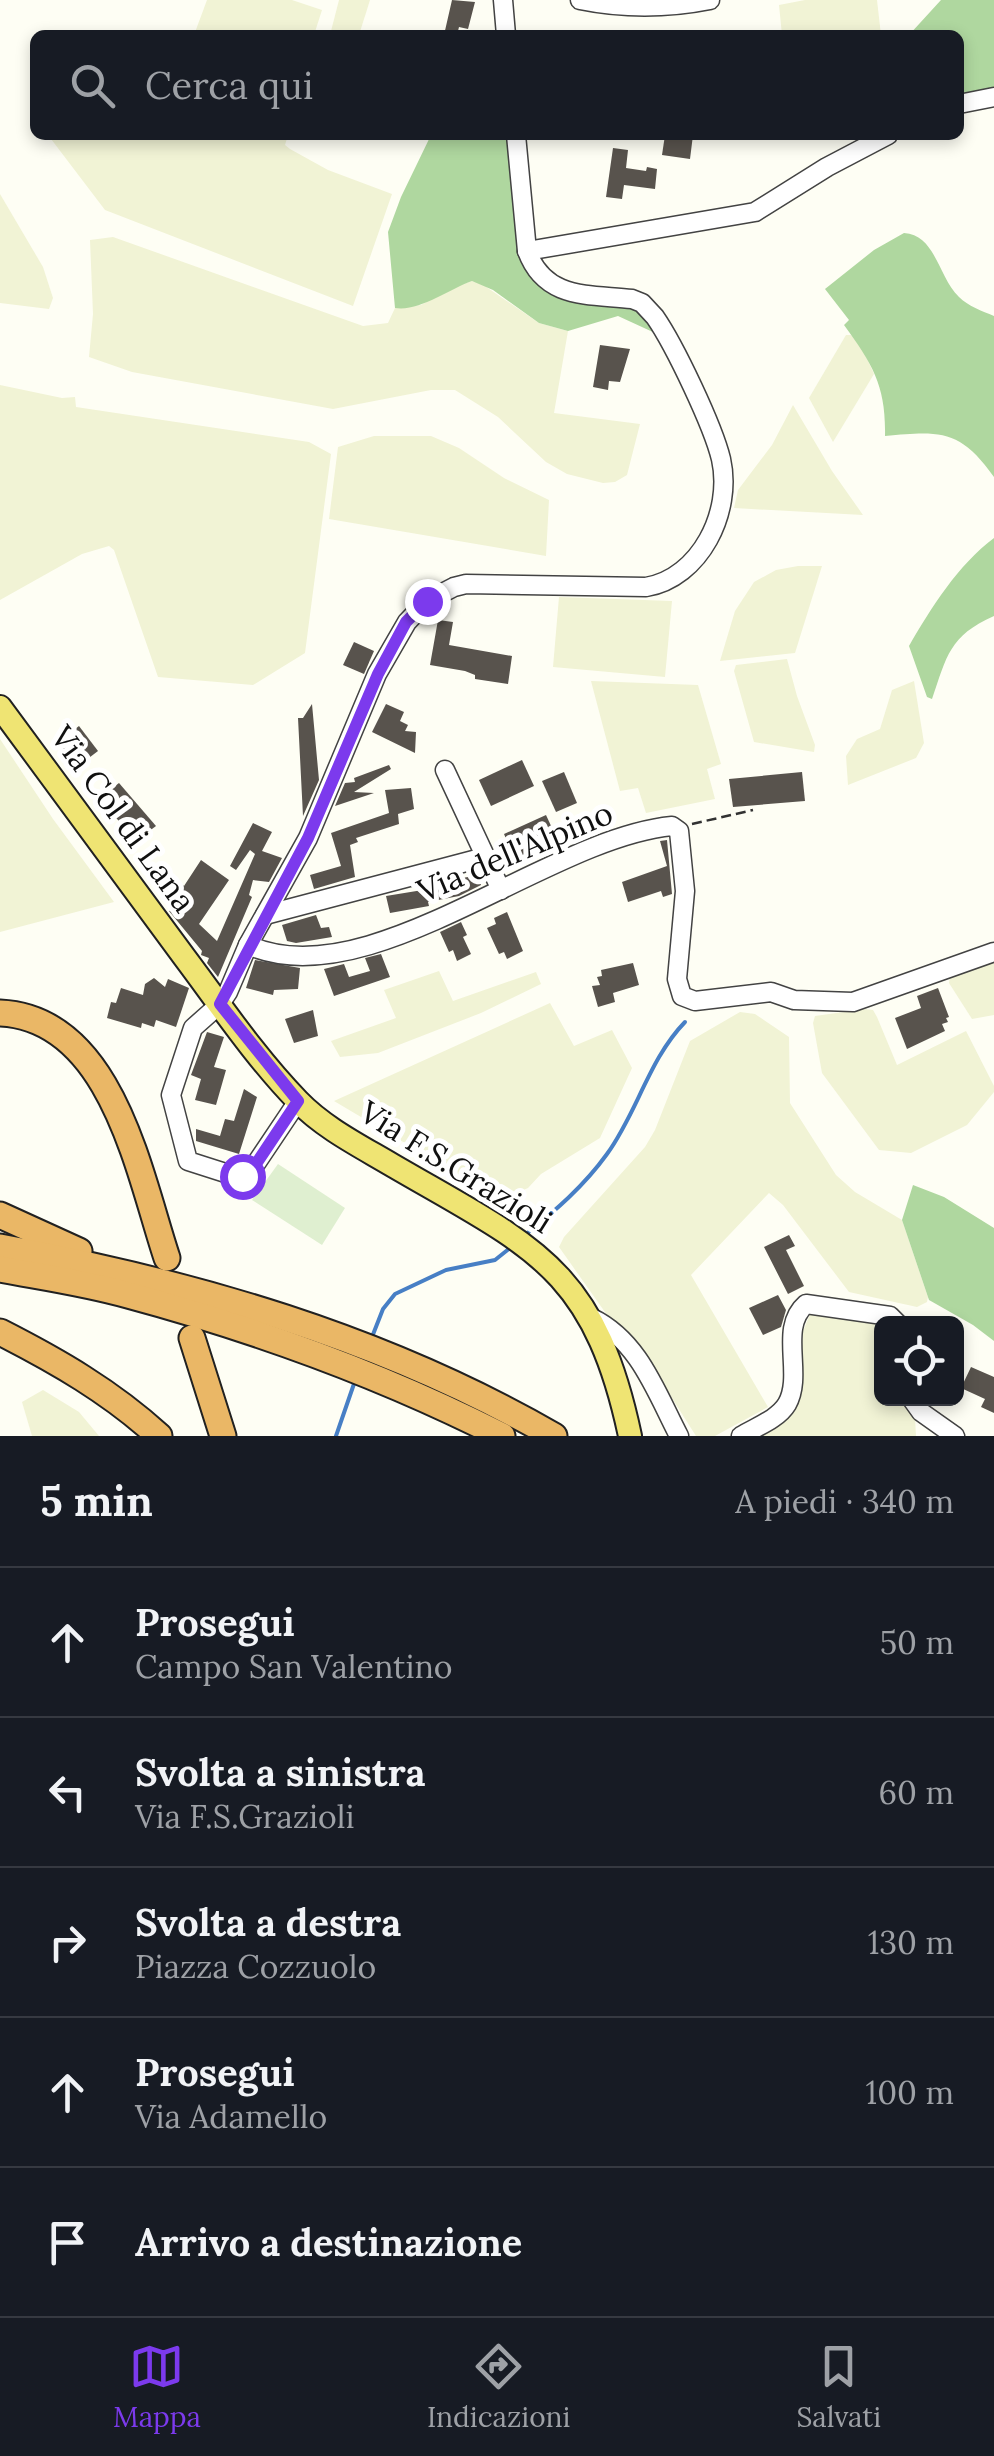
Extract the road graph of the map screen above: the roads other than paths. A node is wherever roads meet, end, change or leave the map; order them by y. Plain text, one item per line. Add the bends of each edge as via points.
1 (503, 0) edge
2 (580, 0) edge
3 (710, 0) edge
4 (506, 30) edge
5 (994, 97) edge
6 (964, 103) edge
7 (516, 140) edge
8 (878, 140) edge
9 (527, 251) junction
10 (0, 707) edge
11 (444, 770) dead end
12 (485, 857) junction
13 (501, 890) junction
14 (265, 915) junction
15 (248, 945) junction
16 (994, 952) edge
17 (220, 1004) junction
18 (0, 1013) edge
19 (298, 1101) junction
20 (0, 1215) edge
21 (0, 1247) edge
22 (167, 1258) dead end
23 (0, 1269) edge
24 (130, 1272) junction
25 (890, 1316) edge
26 (592, 1318) junction
27 (0, 1332) edge
28 (192, 1338) dead end
29 (917, 1406) edge
30 (159, 1436) edge
31 (224, 1436) edge
32 (502, 1436) edge
33 (554, 1436) edge
34 (630, 1436) edge
35 (679, 1436) edge
36 (741, 1436) edge
37 (955, 1436) edge

1 - 4 street
2 - 3 street via 654,8
5 - 6 street
7 - 9 street
8 - 9 street via 755,212
9 - 14 street via 537,274 552,285 632,299 655,317 720,456 723,485 713,528 698,556 664,584 466,584 427,601 406,622 384,662 308,838
10 - 17 main road, Via Col di Lana
11 - 12 street
12 - 13 street
12 - 14 street
13 - 15 street, Via dell'Alpino via 360,950 311,956
13 - 16 street, Via dell'Alpino via 604,842 676,828 685,891 676,979 682,996 695,1001 770,992 794,1000 853,1002
14 - 15 street
15 - 17 street
17 - 19 main road, Via F.S.Grazioli
17 - 19 street via 192,1028 172,1089 188,1162 235,1176 248,1173
18 - 22 highway via 64,1036 95,1070 119,1113
19 - 26 main road, Via F.S.Grazioli via 535,1252
20 - 24 highway
21 - 24 highway
23 - 32 highway via 125,1294 267,1336 422,1396
24 - 33 highway via 364,1345
25 - 36 street via 806,1304 794,1320 787,1403
26 - 34 main road, Via F.S.Grazioli via 613,1366
26 - 35 street via 634,1353
27 - 30 highway via 60,1363
28 - 31 highway
29 - 37 street

